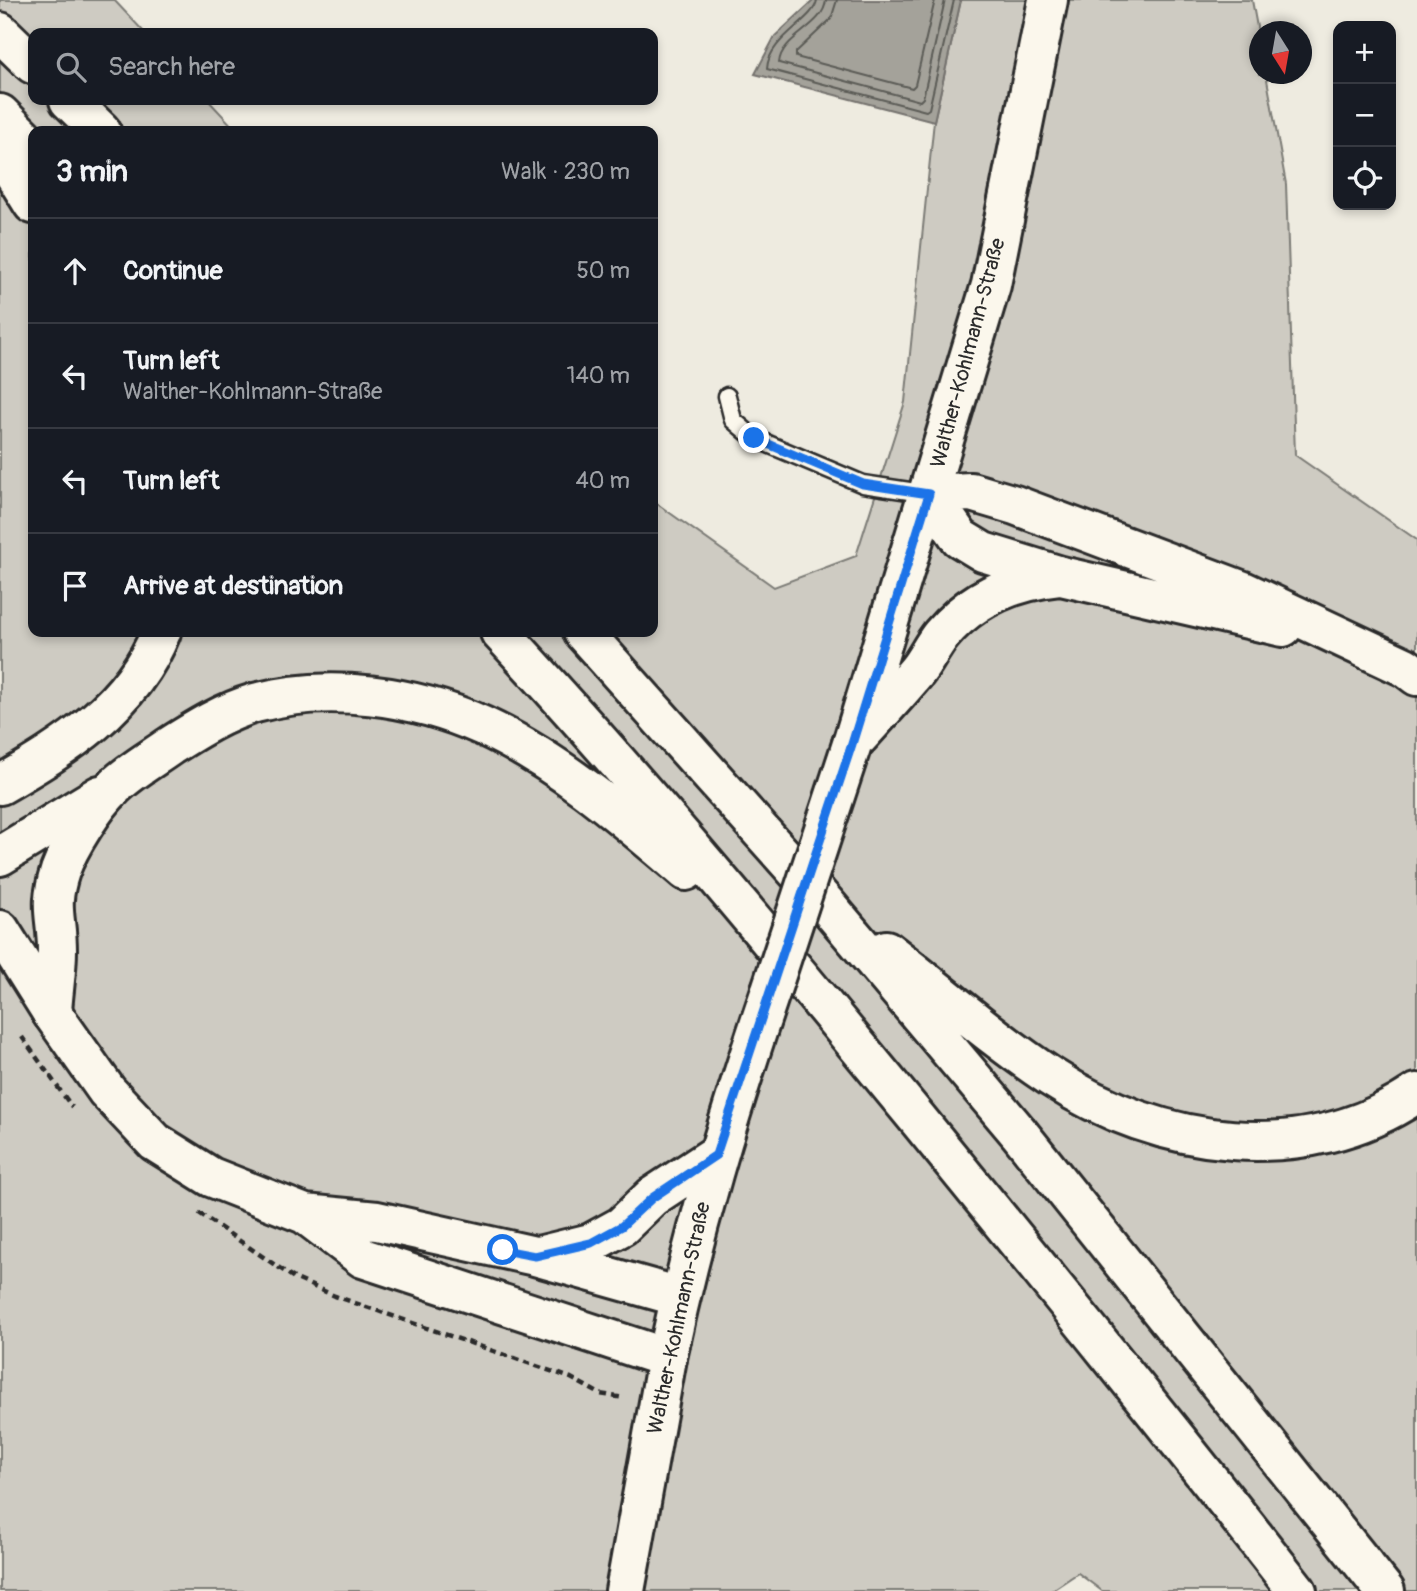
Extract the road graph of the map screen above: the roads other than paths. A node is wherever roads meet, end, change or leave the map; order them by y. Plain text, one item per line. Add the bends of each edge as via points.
1 (1048, 0) edge
2 (0, 32) edge
3 (28, 59) edge
4 (74, 105) edge
5 (0, 114) edge
6 (96, 126) edge
7 (28, 142) edge
8 (0, 152) edge
9 (28, 196) edge
10 (727, 396) dead end
11 (929, 494) junction
12 (1061, 576) junction
13 (158, 637) edge
14 (505, 637) edge
15 (587, 637) edge
16 (1363, 646) junction
17 (1417, 676) edge
18 (873, 705) junction
19 (0, 785) edge
20 (114, 787) junction
21 (0, 856) edge
22 (826, 904) junction
23 (0, 930) edge
24 (774, 944) junction
25 (52, 1013) junction
26 (1417, 1093) edge
27 (721, 1140) junction
28 (305, 1214) junction
29 (535, 1256) junction
30 (680, 1297) junction
31 (667, 1358) junction
32 (625, 1591) edge
33 (1297, 1591) edge
34 (1385, 1591) edge

1 - 11 main road, Walther-Kohlmann-Straße via 991,285
2 - 3 main road
4 - 6 main road
5 - 7 main road
8 - 9 main road
10 - 11 lane via 733,420 754,438 863,484
11 - 12 main road via 960,538 983,552
11 - 16 main road via 971,492 1015,505 1241,590
11 - 18 main road, Walther-Kohlmann-Straße
12 - 16 main road
12 - 18 main road via 1025,580 964,610 939,636 919,668
13 - 19 main road via 150,659 107,713 63,748
14 - 24 main road via 579,716
15 - 22 main road
16 - 17 main road
18 - 27 main road, Walther-Kohlmann-Straße, bridge via 852,744
20 - 21 main road
20 - 24 main road via 207,722 254,703 303,694 363,694 424,706 482,726 591,792
20 - 25 main road via 77,837 51,905 57,948
22 - 26 main road via 1053,1078 1158,1127 1249,1143 1288,1140 1345,1129 1398,1107
22 - 34 main road via 1019,1133
23 - 25 main road
24 - 33 main road via 1156,1410
25 - 28 main road via 107,1091 155,1142 211,1177
27 - 29 main road via 622,1226 591,1243
27 - 30 main road, Walther-Kohlmann-Straße
28 - 29 main road via 377,1221
28 - 31 main road via 363,1258
29 - 30 main road
30 - 31 main road, Walther-Kohlmann-Straße
31 - 32 main road, Walther-Kohlmann-Straße

